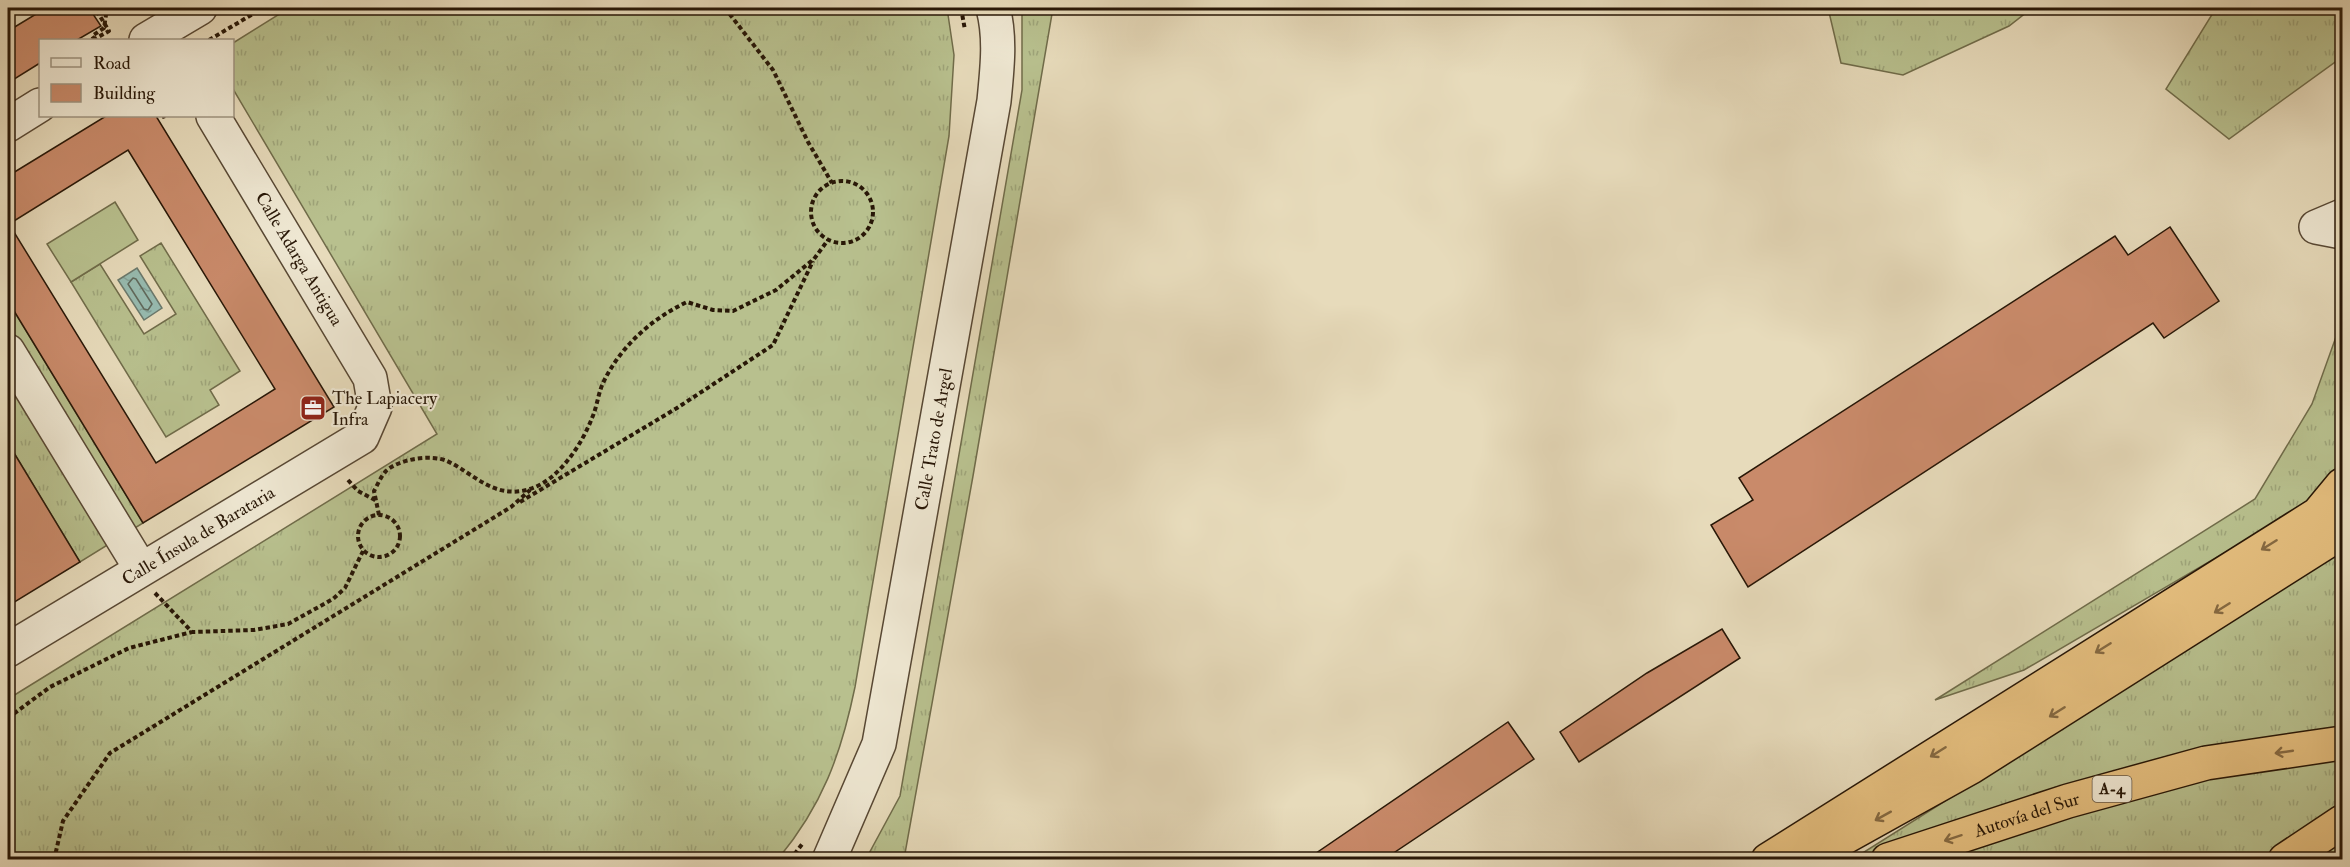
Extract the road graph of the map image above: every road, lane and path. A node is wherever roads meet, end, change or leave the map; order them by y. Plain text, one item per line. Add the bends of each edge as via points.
1 (95, 8) edge
2 (101, 8) edge
3 (200, 8) edge
4 (263, 8) edge
5 (725, 8) edge
6 (993, 8) edge
7 (104, 23) junction
8 (156, 30) edge
9 (94, 39) edge
10 (211, 39) edge
11 (39, 106) edge
12 (214, 117) edge
13 (8, 125) edge
14 (832, 183) junction
15 (2343, 216) edge
16 (2343, 232) edge
17 (828, 240) junction
18 (814, 259) junction
19 (8, 351) edge
20 (375, 407) joint
21 (348, 480) dead end
22 (2343, 485) edge
23 (531, 489) junction
24 (378, 501) junction
25 (512, 507) junction
26 (379, 515) junction
27 (2334, 515) edge
28 (363, 550) junction
29 (141, 569) junction
30 (192, 632) junction
31 (8, 650) edge
32 (8, 718) edge
33 (2342, 743) edge
34 (2343, 822) edge
35 (54, 860) edge
36 (829, 860) edge
37 (1768, 860) edge
38 (1804, 860) edge
39 (1888, 860) edge
40 (2285, 860) edge

1 - 7 path
2 - 7 path via 106,15
3 - 8 street
4 - 10 path
5 - 14 path via 773,70
6 - 36 street, Calle Trato de Argel via 998,53 994,101 879,744
7 - 9 path
11 - 13 street
12 - 20 street, Calle Adarga Antigua via 370,378
14 - 17 path via 823,188 812,204 814,225
14 - 17 path via 843,181 861,188 872,205 873,215 871,225 857,239 838,243
15 - 16 street via 2316,227
17 - 18 path
18 - 23 path via 776,290 733,311 712,310 687,302 665,312 640,332 603,384 592,419 574,452 554,474
18 - 25 path via 773,345
19 - 29 street
20 - 29 street, Calle Ínsula de Barataria via 362,438
21 - 24 path via 358,491
22 - 27 highway
23 - 24 path via 493,489 445,460 412,459 386,471 374,491
23 - 25 path
24 - 26 path
25 - 35 path via 110,753 63,820
26 - 28 path via 360,528 358,536
26 - 28 path via 387,517 398,529 398,545 393,552 378,557
27 -> 37 highway
27 -> 38 highway via 1971,767
28 - 30 path via 345,588 288,624 254,630
29 - 30 path via 158,597
29 - 31 street, Calle Ínsula de Barataria
30 - 32 path via 129,648 50,687
33 -> 39 highway, Autovía del Sur / A-4 via 2206,763 2068,801
34 - 40 highway

